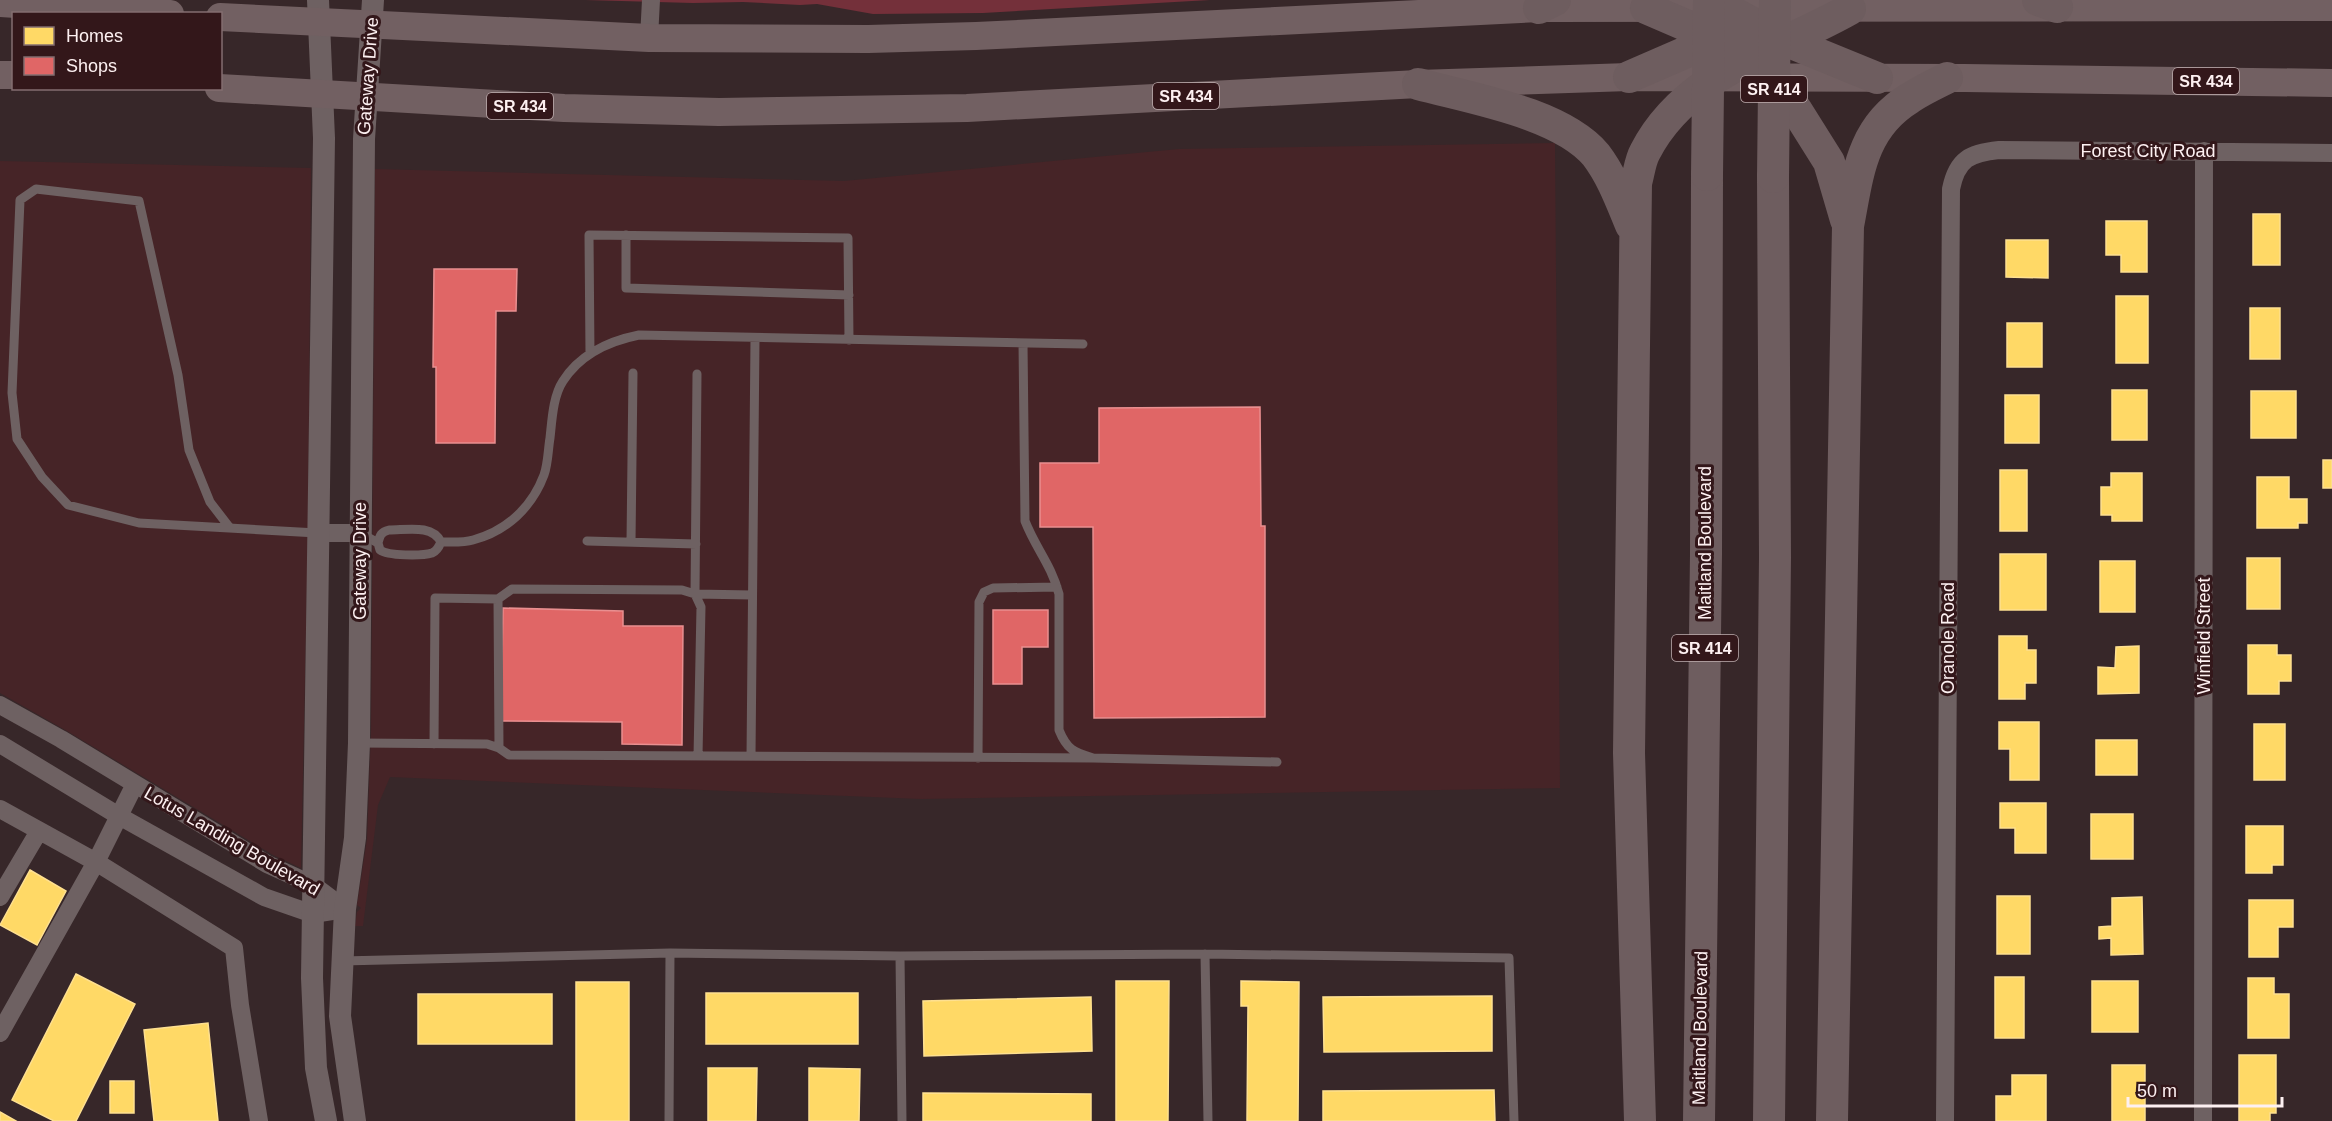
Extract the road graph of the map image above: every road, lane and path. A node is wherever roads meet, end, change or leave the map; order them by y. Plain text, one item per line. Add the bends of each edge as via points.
1 (651, 0) edge
2 (1716, 2) edge
3 (1779, 2) edge
4 (0, 3) edge
5 (2048, 3) edge
6 (1547, 4) edge
7 (2332, 6) edge
8 (1646, 8) junction
9 (1850, 9) junction
10 (318, 11) edge
11 (139, 12) edge
12 (372, 13) edge
13 (222, 17) edge
14 (1752, 24) junction
15 (649, 38) junction
16 (1718, 39) junction
17 (1785, 40) junction
18 (1749, 58) junction
19 (1629, 77) junction
20 (1716, 77) junction
21 (1773, 77) junction
22 (1877, 78) junction
23 (1956, 78) junction
24 (2332, 82) edge
25 (1418, 84) junction
26 (222, 88) edge
27 (322, 95) junction
28 (366, 97) junction
29 (2204, 151) junction
30 (2332, 153) edge
31 (1965, 159) joint
32 (1848, 226) junction
33 (626, 235) junction
34 (1636, 241) junction
35 (849, 295) junction
36 (754, 339) junction
37 (849, 340) junction
38 (1023, 344) junction
39 (1083, 344) dead end
40 (590, 354) junction
41 (633, 373) dead end
42 (697, 374) dead end
43 (230, 528) junction
44 (320, 533) junction
45 (369, 538) junction
46 (587, 541) dead end
47 (441, 542) junction
48 (631, 542) junction
49 (696, 543) junction
50 (1057, 587) junction
51 (695, 594) junction
52 (752, 595) junction
53 (498, 599) junction
54 (0, 705) edge
55 (358, 743) junction
56 (0, 744) edge
57 (434, 744) junction
58 (499, 748) junction
59 (698, 756) junction
60 (752, 756) junction
61 (978, 758) junction
62 (1093, 758) junction
63 (1276, 762) dead end
64 (134, 786) junction
65 (0, 810) edge
66 (119, 816) junction
67 (39, 831) junction
68 (96, 862) junction
69 (313, 885) junction
70 (0, 897) edge
71 (345, 909) junction
72 (313, 914) junction
73 (670, 953) junction
74 (1205, 954) junction
75 (900, 956) junction
76 (342, 961) junction
77 (0, 1033) edge
78 (259, 1121) edge
79 (326, 1121) edge
80 (355, 1121) edge
81 (669, 1121) edge
82 (903, 1121) edge
83 (1208, 1121) edge
84 (1514, 1121) edge
85 (1640, 1121) edge
86 (1699, 1121) edge
87 (1770, 1121) edge
88 (1832, 1121) edge
89 (1945, 1121) edge
90 (2203, 1121) edge

1 - 15 street
2 - 3 main road
2 - 8 main road
2 - 14 highway
2 - 86 highway, Maitland Boulevard / SR 414, bridge via 1707,175
3 - 9 main road
3 - 14 highway
3 - 87 highway, SR 414, bridge via 1773,177
4 - 11 main road
5 - 7 main road
5 - 9 main road
6 - 8 main road
6 - 15 main road via 976,36
8 - 16 highway
9 - 17 highway
10 - 12 main road
10 - 13 main road
10 - 27 street
12 - 15 main road
12 - 28 street, Gateway Drive
14 - 16 highway
14 - 17 highway
16 - 18 highway
16 - 19 highway
17 - 18 highway
17 - 22 highway
18 - 20 highway
18 - 21 highway
19 - 20 main road, SR 434
19 - 25 main road, SR 434
20 - 21 main road, SR 434
20 - 34 highway via 1675,110 1644,154 1636,183
21 - 22 main road, SR 434
21 - 32 highway via 1829,162
22 - 23 main road, SR 434
23 - 24 main road, SR 434
23 - 32 highway via 1909,98 1883,120 1861,161
25 - 28 main road, SR 434 via 967,108 707,112
25 - 34 highway via 1546,121 1580,141 1595,155 1617,190
26 - 27 main road, SR 434
27 - 28 main road, SR 434
27 - 44 street
28 - 45 street, Gateway Drive
29 - 30 street, Forest City Road
29 - 31 street, Forest City Road via 1999,150
29 - 90 street, Winfield Street
31 - 89 street, Oranole Road via 1951,189
32 - 88 highway
33 - 35 lane via 626,288
33 - 35 lane via 848,238
33 - 40 lane via 589,235
34 - 85 highway via 1629,753
35 - 37 lane
36 - 37 lane
36 - 40 lane via 639,335 615,340
36 - 52 lane
37 - 38 lane
38 - 39 lane
38 - 50 lane via 1025,521 1049,563
40 - 47 lane via 562,382 545,473 531,502 512,522 490,534 471,541
41 - 48 lane
42 - 49 lane
43 - 43 lane via 139,523 68,505 42,477 17,439 12,393 20,200 36,189 139,201 178,375 189,450 210,502
43 - 44 lane
44 - 45 street
44 - 69 street
45 - 47 lane via 383,532 425,530 434,532
45 - 47 lane via 390,554 430,554
45 - 55 street, Gateway Drive
46 - 48 lane
48 - 49 lane
49 - 51 lane
50 - 61 lane via 993,588 984,592 979,602
50 - 62 lane via 1059,730 1065,744
51 - 52 lane
51 - 53 lane via 682,590 512,589
51 - 59 lane via 701,607
52 - 60 lane
53 - 57 lane via 435,598
53 - 58 lane
54 - 64 street, Lotus Landing Boulevard
55 - 57 lane
55 - 71 street, Gateway Drive via 355,838
56 - 66 street, Lotus Landing Boulevard
57 - 58 lane via 487,744
58 - 59 lane via 509,755
59 - 60 lane
60 - 61 lane
61 - 62 lane
62 - 63 lane
64 - 66 street
64 - 69 street, Lotus Landing Boulevard via 267,864
65 - 67 street
66 - 68 street
66 - 72 street, Lotus Landing Boulevard via 264,897
67 - 68 street
67 - 70 street
68 - 77 street
68 - 78 street via 234,948
69 - 71 street, Lotus Landing Boulevard
69 - 72 street
71 - 72 street, Lotus Landing Boulevard
71 - 76 street, Gateway Drive
72 - 79 street via 316,1068
73 - 75 lane
73 - 76 lane
73 - 81 lane
74 - 75 lane
74 - 83 lane
74 - 84 lane via 1509,958
75 - 82 lane
76 - 80 street, Gateway Drive via 340,1016

